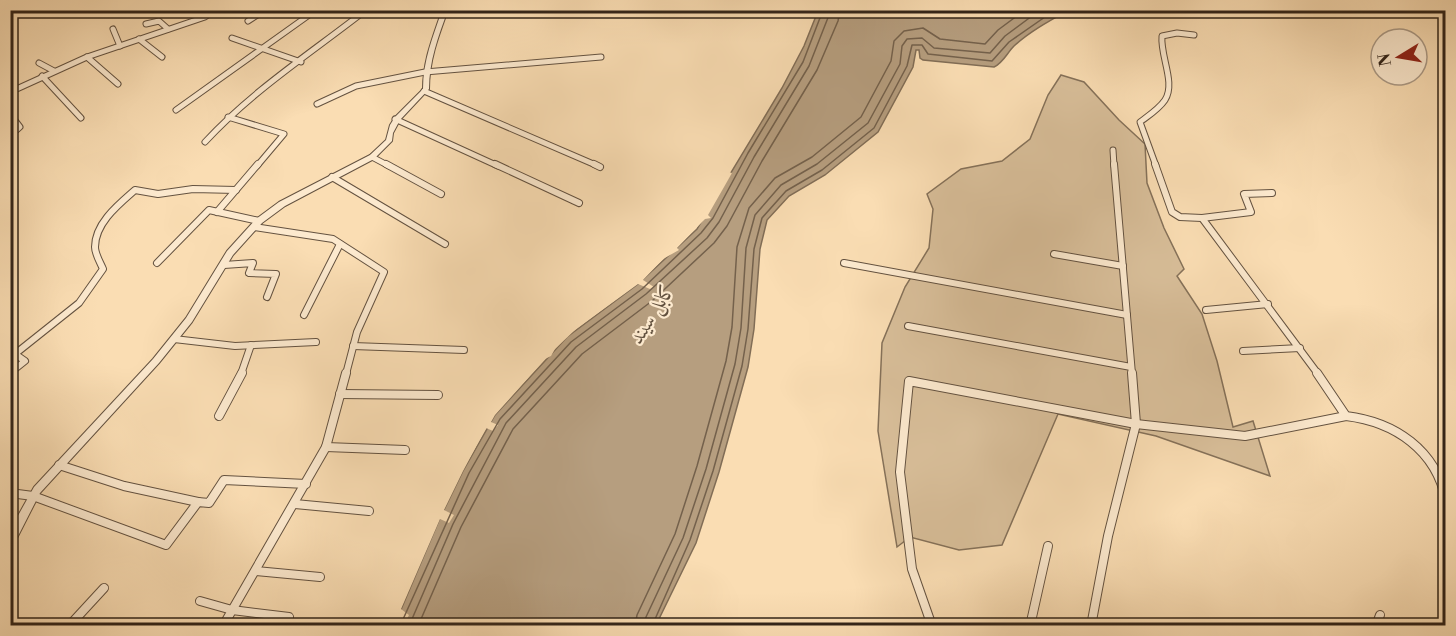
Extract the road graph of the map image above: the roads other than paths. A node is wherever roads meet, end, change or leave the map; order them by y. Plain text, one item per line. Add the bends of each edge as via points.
1 (215, 10) edge
2 (265, 10) edge
3 (316, 10) edge
4 (366, 10) edge
5 (445, 10) edge
6 (248, 21) dead end
7 (146, 24) dead end
8 (113, 29) dead end
9 (168, 29) junction
10 (1194, 35) dead end
11 (232, 38) dead end
12 (139, 39) junction
13 (120, 46) junction
14 (263, 49) junction
15 (87, 57) junction
16 (162, 57) dead end
17 (601, 57) dead end
18 (300, 62) junction
19 (39, 63) dead end
20 (54, 71) junction
21 (425, 72) junction
22 (42, 76) junction
23 (118, 84) dead end
24 (10, 92) edge
25 (424, 92) junction
26 (317, 104) dead end
27 (176, 110) dead end
28 (10, 114) edge
29 (228, 117) junction
30 (81, 118) dead end
31 (395, 119) junction
32 (10, 136) edge
33 (205, 142) dead end
34 (1113, 150) dead end
35 (372, 157) junction
36 (600, 167) dead end
37 (332, 177) junction
38 (236, 190) junction
39 (1272, 193) dead end
40 (441, 194) dead end
41 (579, 203) dead end
42 (217, 212) junction
43 (1202, 218) junction
44 (256, 224) junction
45 (339, 244) junction
46 (445, 244) dead end
47 (1054, 254) dead end
48 (157, 263) dead end
49 (844, 263) dead end
50 (224, 265) junction
51 (1123, 266) junction
52 (267, 297) dead end
53 (1268, 304) junction
54 (1206, 310) dead end
55 (304, 315) dead end
56 (1127, 315) junction
57 (908, 326) dead end
58 (174, 339) junction
59 (316, 342) dead end
60 (251, 345) junction
61 (353, 346) junction
62 (1300, 348) junction
63 (464, 350) dead end
64 (1243, 351) dead end
65 (1131, 368) junction
66 (10, 373) edge
67 (340, 394) junction
68 (438, 395) dead end
69 (219, 416) dead end
70 (1346, 416) junction
71 (1136, 424) junction
72 (326, 447) junction
73 (405, 450) dead end
74 (58, 465) junction
75 (306, 483) junction
76 (10, 493) edge
77 (33, 496) junction
78 (1446, 500) edge
79 (198, 502) junction
80 (295, 504) junction
81 (369, 511) dead end
82 (10, 541) edge
83 (1048, 546) dead end
84 (256, 571) junction
85 (320, 577) dead end
86 (104, 588) dead end
87 (200, 601) dead end
88 (232, 610) junction
89 (1380, 615) dead end
90 (289, 617) dead end
91 (69, 626) edge
92 (223, 626) edge
93 (932, 626) edge
94 (1030, 626) edge
95 (1091, 626) edge
96 (1376, 626) edge

1 - 9 street
2 - 6 street
3 - 14 street
4 - 18 street
5 - 21 street via 429,48
7 - 9 street via 159,21
8 - 13 street
9 - 12 street
10 - 43 street via 1162,36 1169,91 1164,102 1140,122 1172,212 1180,217
11 - 14 street
12 - 13 street
12 - 16 street
13 - 15 street
14 - 18 street
14 - 27 street
15 - 20 street
15 - 23 street
17 - 21 street
18 - 29 street
19 - 20 street
20 - 22 street
21 - 25 street
21 - 26 street via 356,86
22 - 24 street
22 - 30 street
25 - 31 street
25 - 36 street
28 - 32 street via 20,127
29 - 33 street
29 - 38 street via 284,134
31 - 35 street via 389,141
31 - 41 street
34 - 51 street
35 - 37 street
35 - 40 street
37 - 44 street via 282,204
37 - 46 street
38 - 42 street
38 - 66 street via 193,189 158,194 135,190 116,205 99,230 95,248 103,268 79,303 15,354 25,361
39 - 43 street via 1244,194 1251,212
42 - 44 street
42 - 48 street via 209,210
43 - 53 street
44 - 45 street via 333,239
44 - 50 street
45 - 55 street
45 - 61 street via 384,272
47 - 51 street
49 - 56 street
50 - 52 street via 253,263 249,273 276,274
50 - 58 street
51 - 56 street
53 - 54 street
53 - 62 street
56 - 65 street
57 - 65 street
58 - 60 street
58 - 74 street
59 - 60 street
60 - 69 street via 244,368
61 - 63 street
61 - 67 street
62 - 64 street
62 - 70 street
65 - 71 street
67 - 68 street
67 - 72 street
70 - 71 street via 1245,436
70 - 78 street via 1379,422 1412,442 1437,468
71 - 93 street via 909,381 900,472 912,570
71 - 95 street
72 - 73 street
72 - 75 street
74 - 77 street
74 - 79 street via 124,486
75 - 79 street via 224,480 209,502
75 - 80 street
76 - 77 street
77 - 79 street via 166,545
77 - 82 street
80 - 81 street
80 - 84 street
83 - 94 street
84 - 85 street
84 - 88 street
86 - 91 street
87 - 88 street
88 - 90 street
88 - 92 street
89 - 96 street

